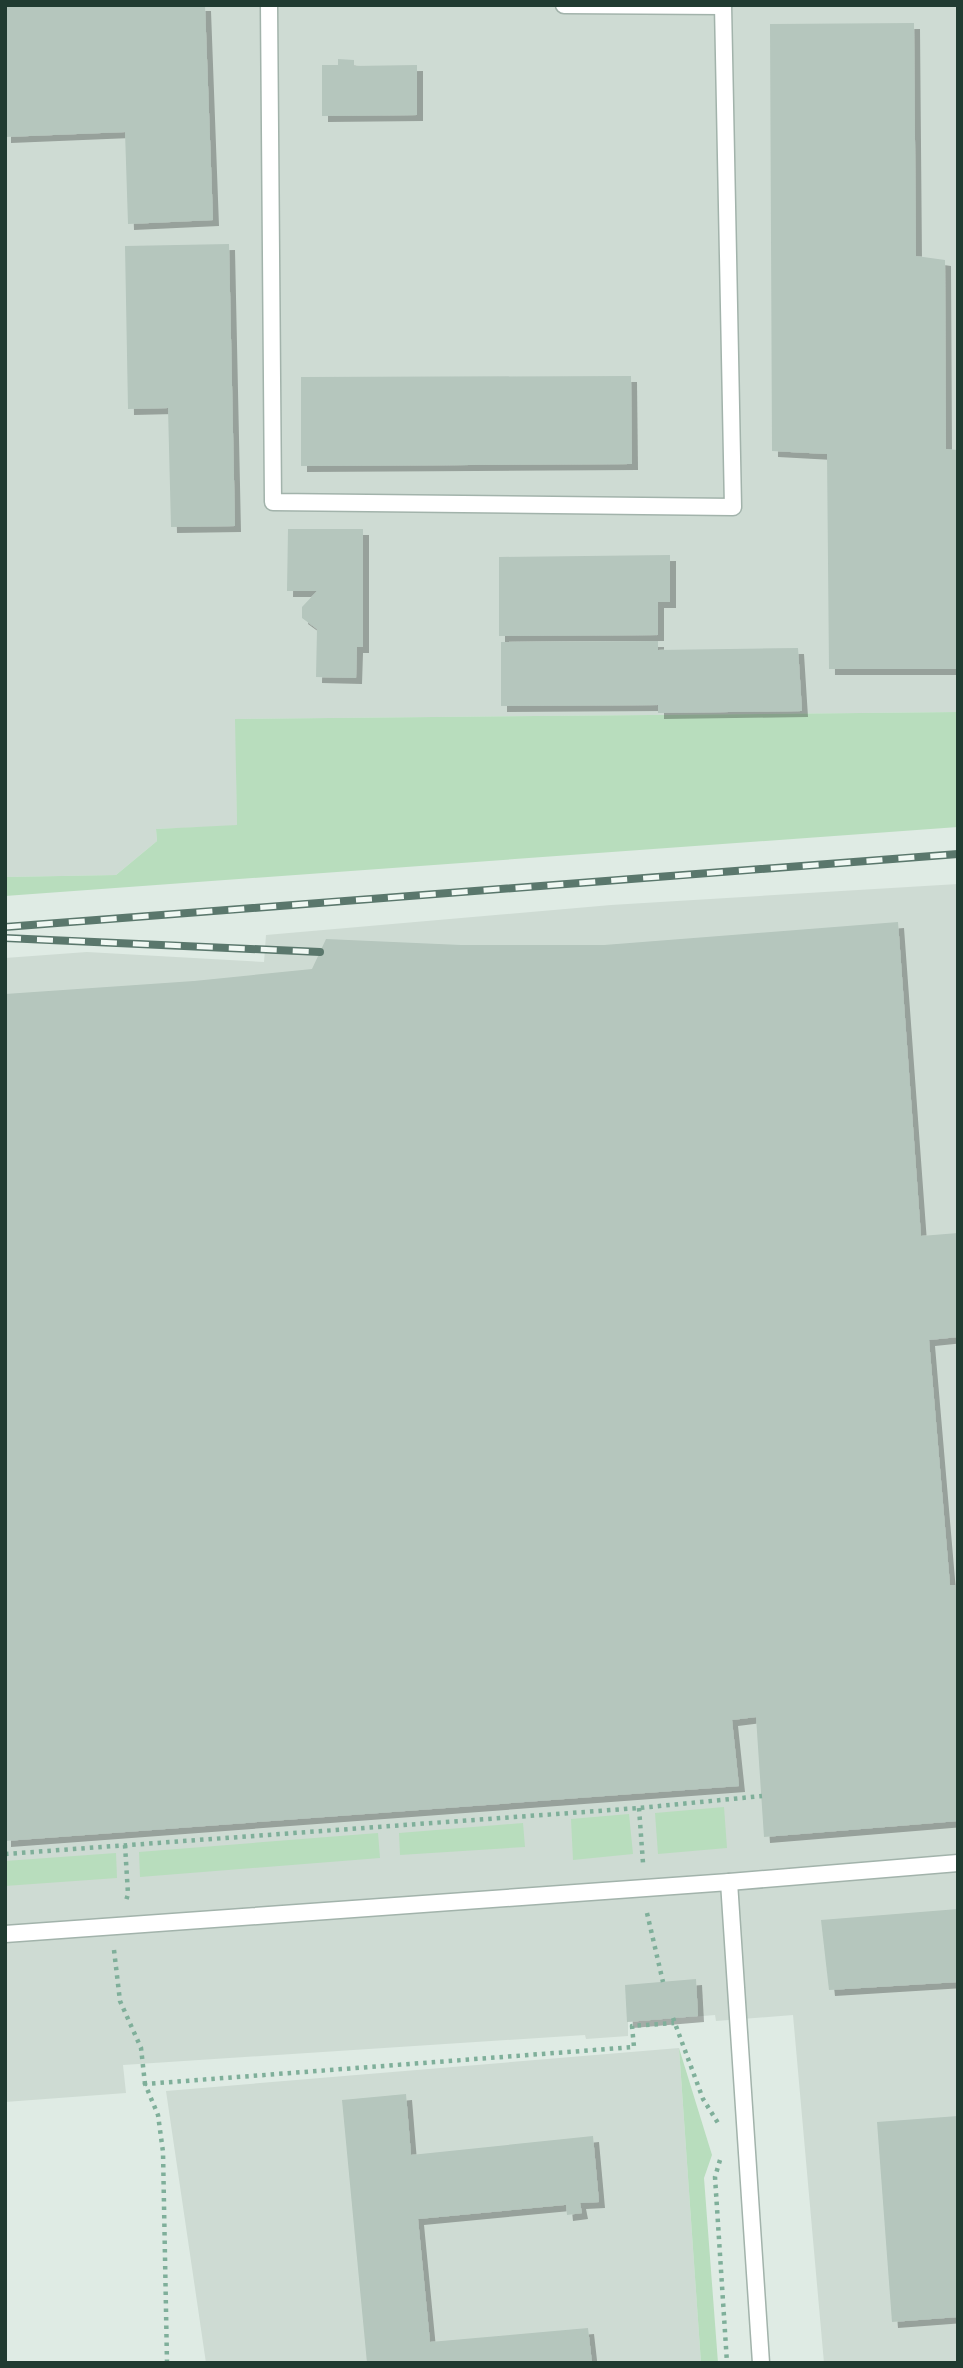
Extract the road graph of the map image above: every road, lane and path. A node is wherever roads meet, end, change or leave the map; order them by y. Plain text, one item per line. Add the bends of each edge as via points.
1 (269, 5) edge
2 (564, 5) edge
3 (723, 6) edge
4 (762, 1796) dead end
5 (125, 1845) junction
6 (5, 1854) edge
7 (958, 1863) edge
8 (729, 1882) junction
9 (117, 1926) junction
10 (5, 1934) edge
11 (145, 2084) junction
12 (719, 2134) dead end
13 (721, 2157) dead end
14 (167, 2363) edge
15 (726, 2363) edge
16 (761, 2363) edge

1 - 3 lane via 274,502 733,507
2 - 3 lane
4 - 5 path
5 - 6 path
5 - 9 path via 128,1895
7 - 8 lane
8 - 9 lane
8 - 16 lane
9 - 10 lane
9 - 11 path via 113,1940 120,2001 141,2049
11 - 12 path via 634,2046 632,2026 673,2021
11 - 14 path via 158,2115 163,2152
13 - 15 path via 715,2178

